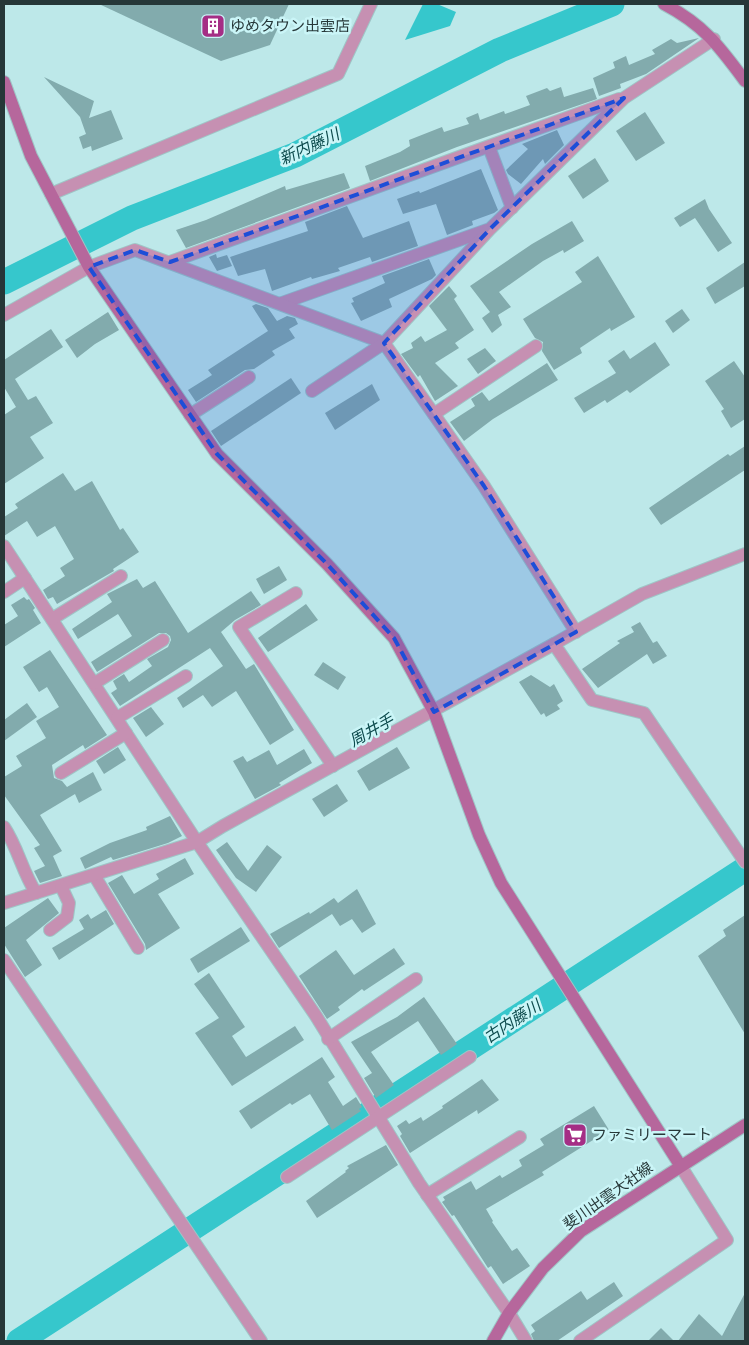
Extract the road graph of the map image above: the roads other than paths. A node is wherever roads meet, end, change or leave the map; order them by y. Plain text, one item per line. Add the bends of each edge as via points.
1 (371, 4) edge
2 (664, 4) edge
3 (714, 39) junction
4 (745, 81) edge
5 (4, 82) edge
6 (624, 98) junction
7 (489, 146) junction
8 (51, 194) junction
9 (512, 208) junction
10 (490, 229) junction
11 (170, 262) junction
12 (89, 267) junction
13 (282, 303) junction
14 (4, 315) edge
15 (384, 343) junction
16 (536, 346) dead end
17 (250, 377) dead end
18 (312, 390) dead end
19 (434, 414) junction
20 (190, 415) junction
21 (4, 546) edge
22 (745, 554) edge
23 (121, 576) dead end
24 (25, 578) junction
25 (4, 592) edge
26 (296, 593) dead end
27 (52, 619) junction
28 (576, 632) junction
29 (163, 640) dead end
30 (554, 644) junction
31 (186, 676) dead end
32 (94, 683) junction
33 (434, 712) junction
34 (117, 718) junction
35 (126, 733) junction
36 (333, 766) junction
37 (61, 773) dead end
38 (4, 826) edge
39 (197, 842) junction
40 (745, 862) edge
41 (94, 875) junction
42 (61, 886) junction
43 (36, 893) junction
44 (4, 904) edge
45 (50, 930) dead end
46 (138, 948) dead end
47 (4, 960) edge
48 (416, 979) dead end
49 (328, 1039) junction
50 (470, 1058) dead end
51 (378, 1116) junction
52 (745, 1125) edge
53 (520, 1136) dead end
54 (680, 1165) junction
55 (287, 1177) dead end
56 (427, 1195) junction
57 (509, 1313) junction
58 (261, 1341) edge
59 (493, 1341) edge
60 (526, 1341) edge
61 (580, 1341) edge

1 - 8 street via 338,74
2 - 3 street
3 - 4 street
3 - 6 street
5 - 8 street via 31,156
6 - 7 street
6 - 9 street
7 - 9 street
7 - 11 street
8 - 12 street
9 - 10 street
10 - 13 street
10 - 15 street
11 - 12 street via 136,250
11 - 13 street
12 - 14 street
12 - 20 street
13 - 15 street
15 - 18 street
15 - 19 street
16 - 19 street
17 - 20 street
19 - 28 street via 484,486
20 - 33 street via 216,454 327,564 394,638
21 - 24 street
22 - 28 street via 642,594
23 - 27 street
24 - 25 street
24 - 27 street
26 - 36 street via 239,627
27 - 32 street
28 - 30 street
29 - 32 street
30 - 33 street
30 - 40 street via 592,700 644,713
31 - 34 street
32 - 34 street
33 - 36 street
33 - 54 street via 479,835 501,883
34 - 35 street
35 - 37 street
35 - 39 street
36 - 39 street
38 - 43 street via 15,844 24,874
39 - 41 street
39 - 49 street via 251,918
41 - 42 street
41 - 46 street
42 - 43 street
42 - 45 street via 69,903 67,917
43 - 44 street
47 - 58 street
48 - 49 street
49 - 51 street
50 - 51 street
51 - 55 street
51 - 56 street
52 - 54 street, 斐川出雲大社線
53 - 56 street
54 - 57 street, 斐川出雲大社線 via 581,1231 543,1268
54 - 61 street via 727,1240
56 - 57 street
57 - 59 street, 斐川出雲大社線
57 - 60 street

